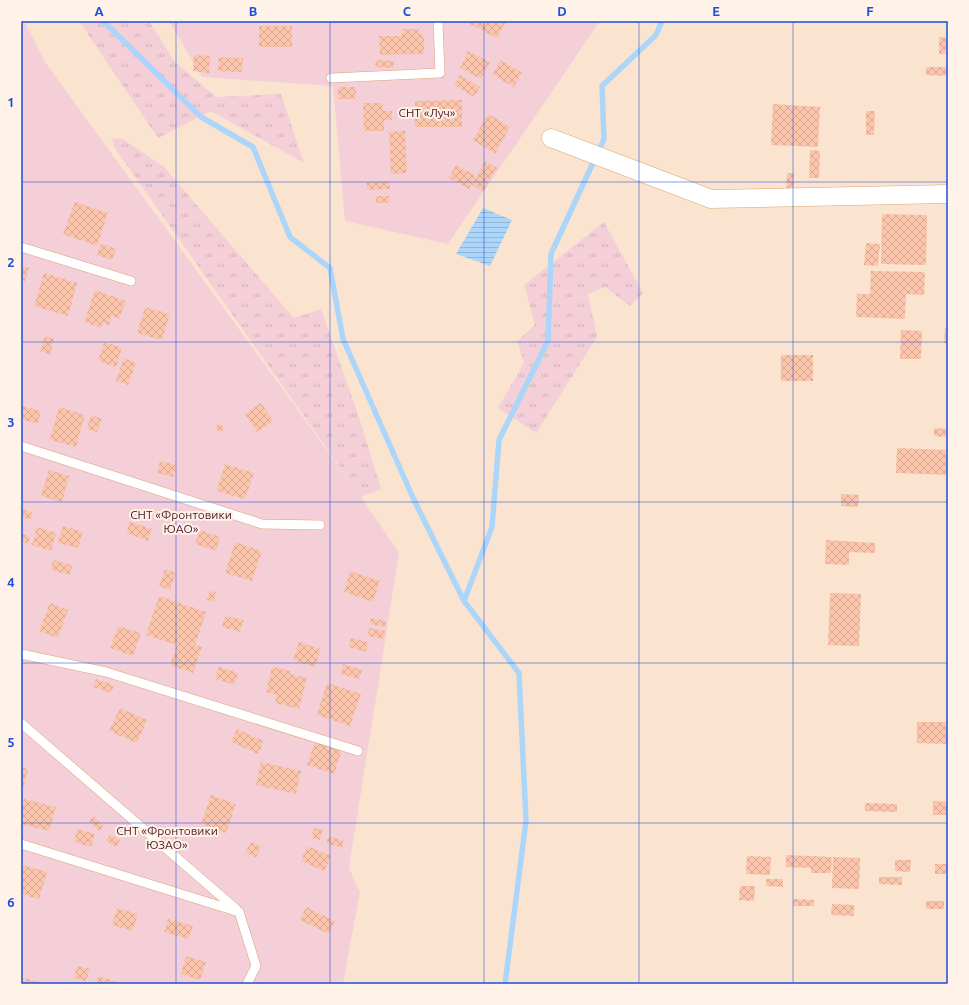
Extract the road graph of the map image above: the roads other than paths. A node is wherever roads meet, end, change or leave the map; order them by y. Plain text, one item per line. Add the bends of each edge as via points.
1 (438, 21) edge
2 (331, 78) dead end
3 (551, 138) dead end
4 (948, 194) edge
5 (21, 247) edge
6 (131, 281) dead end
7 (21, 446) edge
8 (320, 525) dead end
9 (21, 654) edge
10 (21, 723) edge
11 (358, 751) dead end
12 (21, 844) edge
13 (239, 912) junction
14 (247, 984) edge

1 - 2 lane via 440,73
3 - 4 street via 711,199
5 - 6 lane
7 - 8 lane via 262,524
9 - 11 lane via 106,672
10 - 13 lane
12 - 13 lane
13 - 14 lane via 256,966

